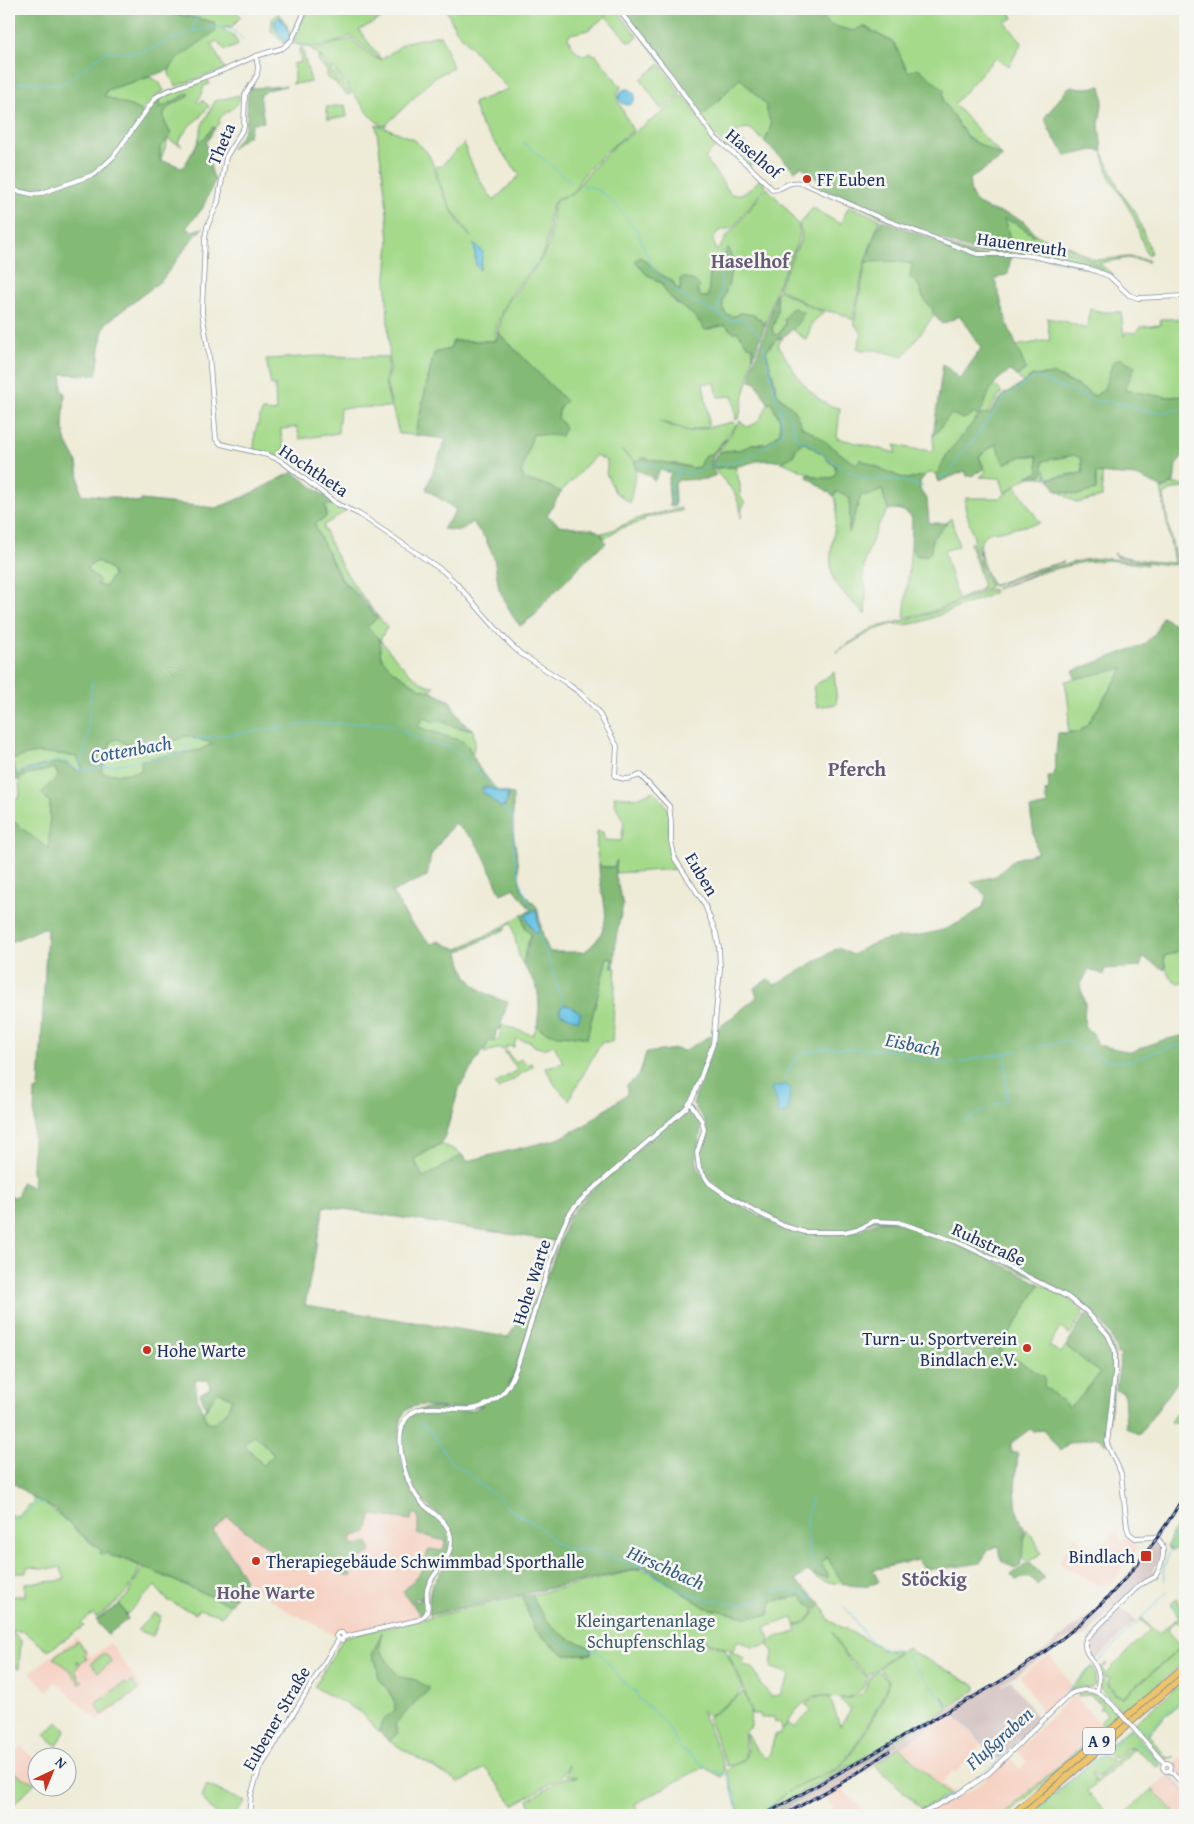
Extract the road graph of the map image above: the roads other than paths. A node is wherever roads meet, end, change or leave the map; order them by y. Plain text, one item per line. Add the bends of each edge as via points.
1 (306, 9) edge
2 (618, 9) edge
3 (256, 56) junction
4 (9, 189) edge
5 (881, 218) joint
6 (206, 227) joint
7 (1185, 296) edge
8 (443, 571) joint
9 (690, 1103) junction
10 (569, 1216) joint
11 (344, 1636) junction
12 (338, 1640) junction
13 (1185, 1666) edge
14 (1185, 1675) edge
15 (1097, 1692) junction
16 (1185, 1787) edge
17 (249, 1815) edge
18 (919, 1815) edge
19 (1012, 1815) edge
20 (1023, 1815) edge

1 - 3 street via 290,42 283,48
2 - 5 street, Haselhof via 719,143 750,167 770,188 776,190 790,182 803,183
3 - 4 street via 156,98 113,156 95,174 42,193
3 - 6 street, Theta via 257,75 246,95 244,127 226,157 218,202
5 - 7 street, Hauenreuth via 977,254 1032,256 1102,273 1135,297
6 - 8 street, Hochtheta via 202,312 216,439 221,444 280,460 337,504 358,514
8 - 9 street, Euben via 521,654 580,693 597,710 617,746 615,776 621,780 640,775 669,806 672,849 680,868 710,915 720,958 713,1044
9 - 10 street, Euben via 596,1186
9 - 15 street, Ruhstraße via 704,1130 697,1153 704,1175 709,1183 757,1212 784,1226 805,1232 844,1232 874,1221 898,1222 955,1241 1068,1297 1108,1335 1115,1351 1116,1372 1107,1444 1121,1473 1127,1528 1135,1538 1157,1538 1164,1550 1154,1577 1139,1585 1086,1639 1086,1651 1099,1673
10 - 11 street, Hohe Warte via 544,1279 514,1374 504,1392 488,1404 473,1409 418,1409 404,1423 402,1460 411,1488 443,1522 451,1538 450,1554 427,1590 426,1615 418,1620
11 - 12 street, Hohe Warte
11 - 12 street, Hohe Warte via 338,1632
12 - 17 street, Eubener Straße via 259,1770
13 - 19 highway, A 9
14 - 20 highway, A 9
15 - 16 street, bridge via 1165,1764 1164,1769 1170,1770
15 - 18 street via 1080,1690 1067,1696 989,1773 966,1790

